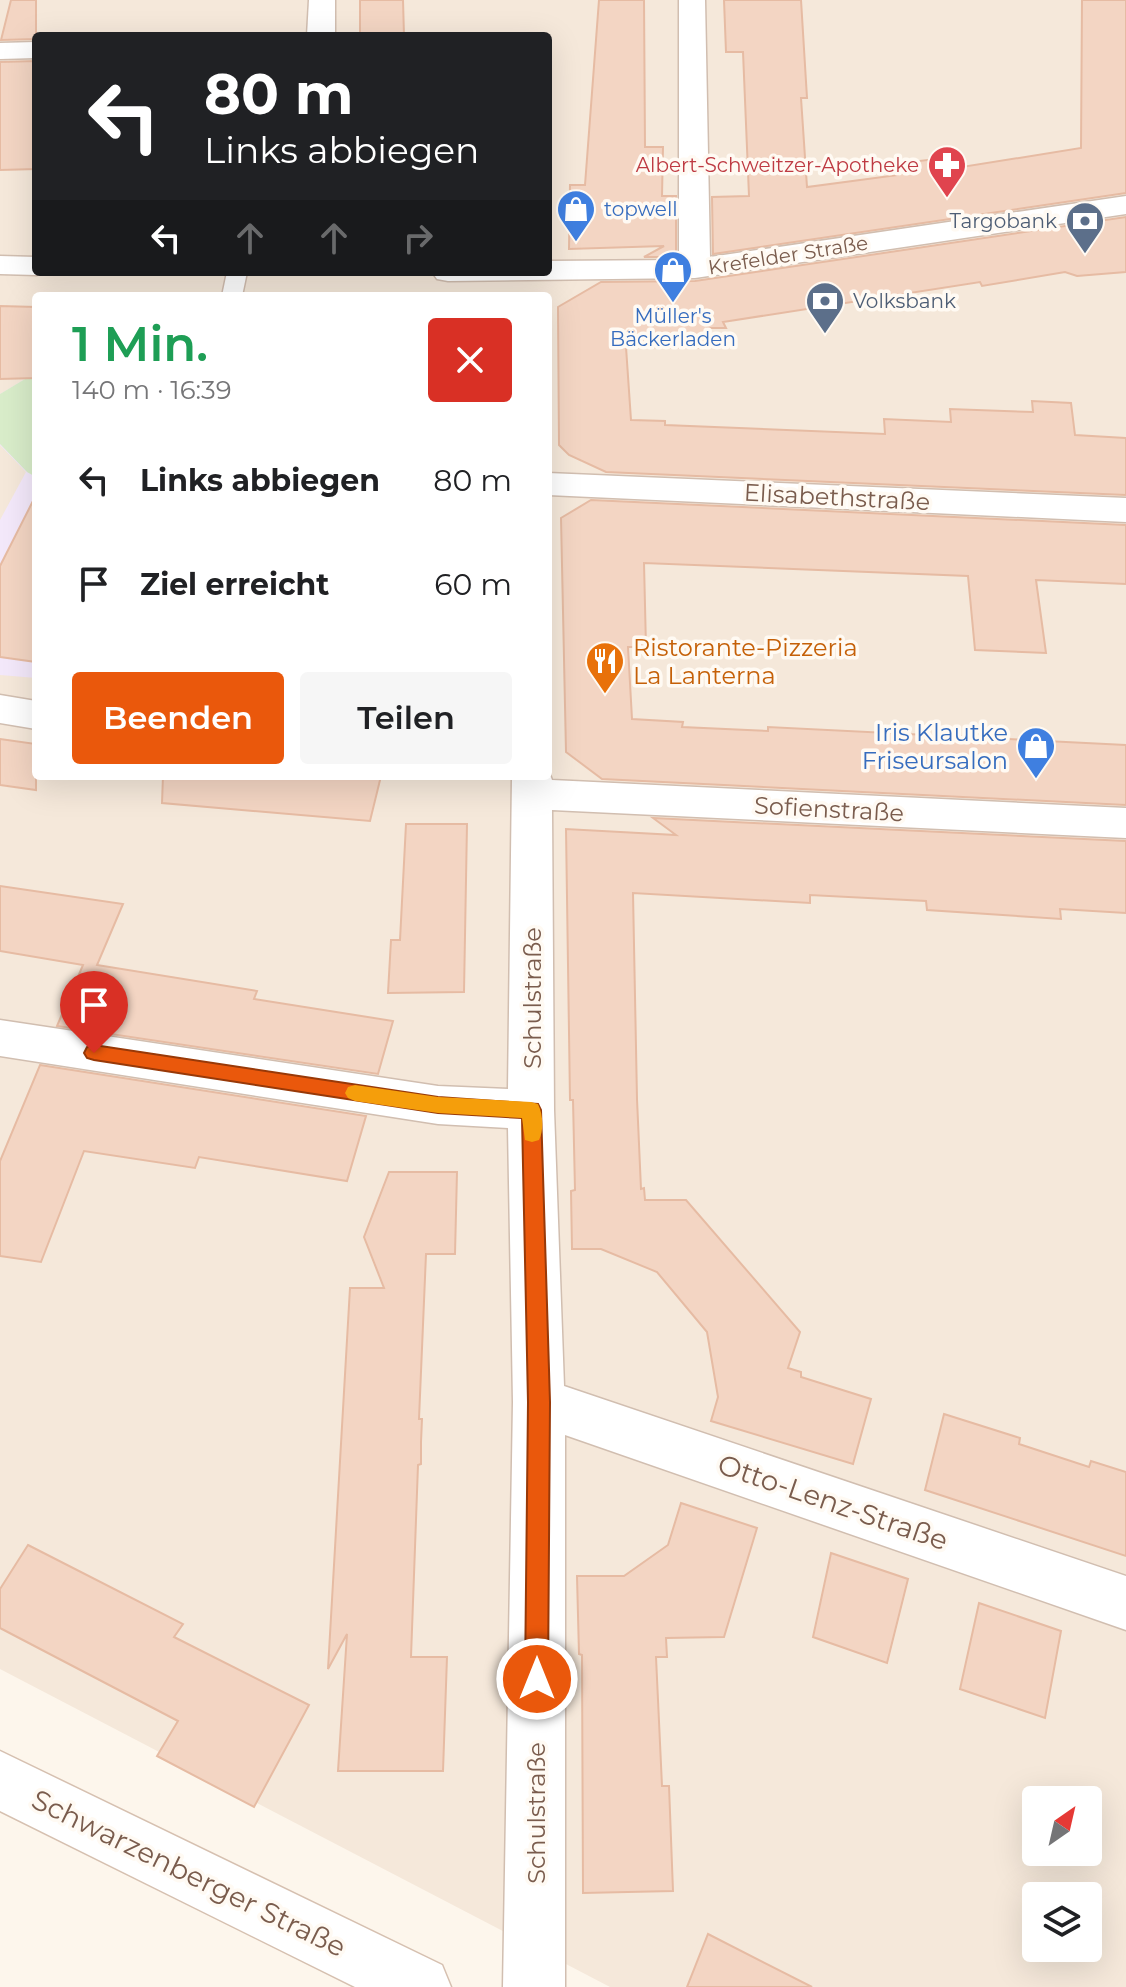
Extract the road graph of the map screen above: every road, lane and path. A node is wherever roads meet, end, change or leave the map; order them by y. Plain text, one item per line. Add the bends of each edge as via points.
1 (322, 0) edge
2 (692, 0) edge
3 (321, 32) edge
4 (32, 50) edge
5 (0, 51) edge
6 (1126, 205) edge
7 (0, 265) edge
8 (32, 266) edge
9 (695, 269) junction
10 (473, 276) edge
11 (528, 285) edge
12 (552, 484) edge
13 (1126, 510) edge
14 (0, 709) edge
15 (32, 714) edge
16 (532, 785) edge
17 (1126, 823) edge
18 (0, 1038) edge
19 (531, 1110) junction
20 (539, 1402) junction
21 (1126, 1603) edge
22 (0, 1780) edge
23 (420, 1987) edge
24 (534, 1987) edge

1 - 3 street
2 - 9 street
4 - 5 street
6 - 9 street, Krefelder Straße
7 - 8 street
9 - 11 street, Krefelder Straße
10 - 11 street, Krefelder Straße
12 - 13 street, Elisabethstraße
14 - 15 street
16 - 17 street, Sofienstraße
16 - 19 street, Schulstraße
18 - 19 street via 438,1105
19 - 20 street, Schulstraße
20 - 21 street, Otto-Lenz-Straße
20 - 24 street, Schulstraße
22 - 23 street, Schwarzenberger Straße

